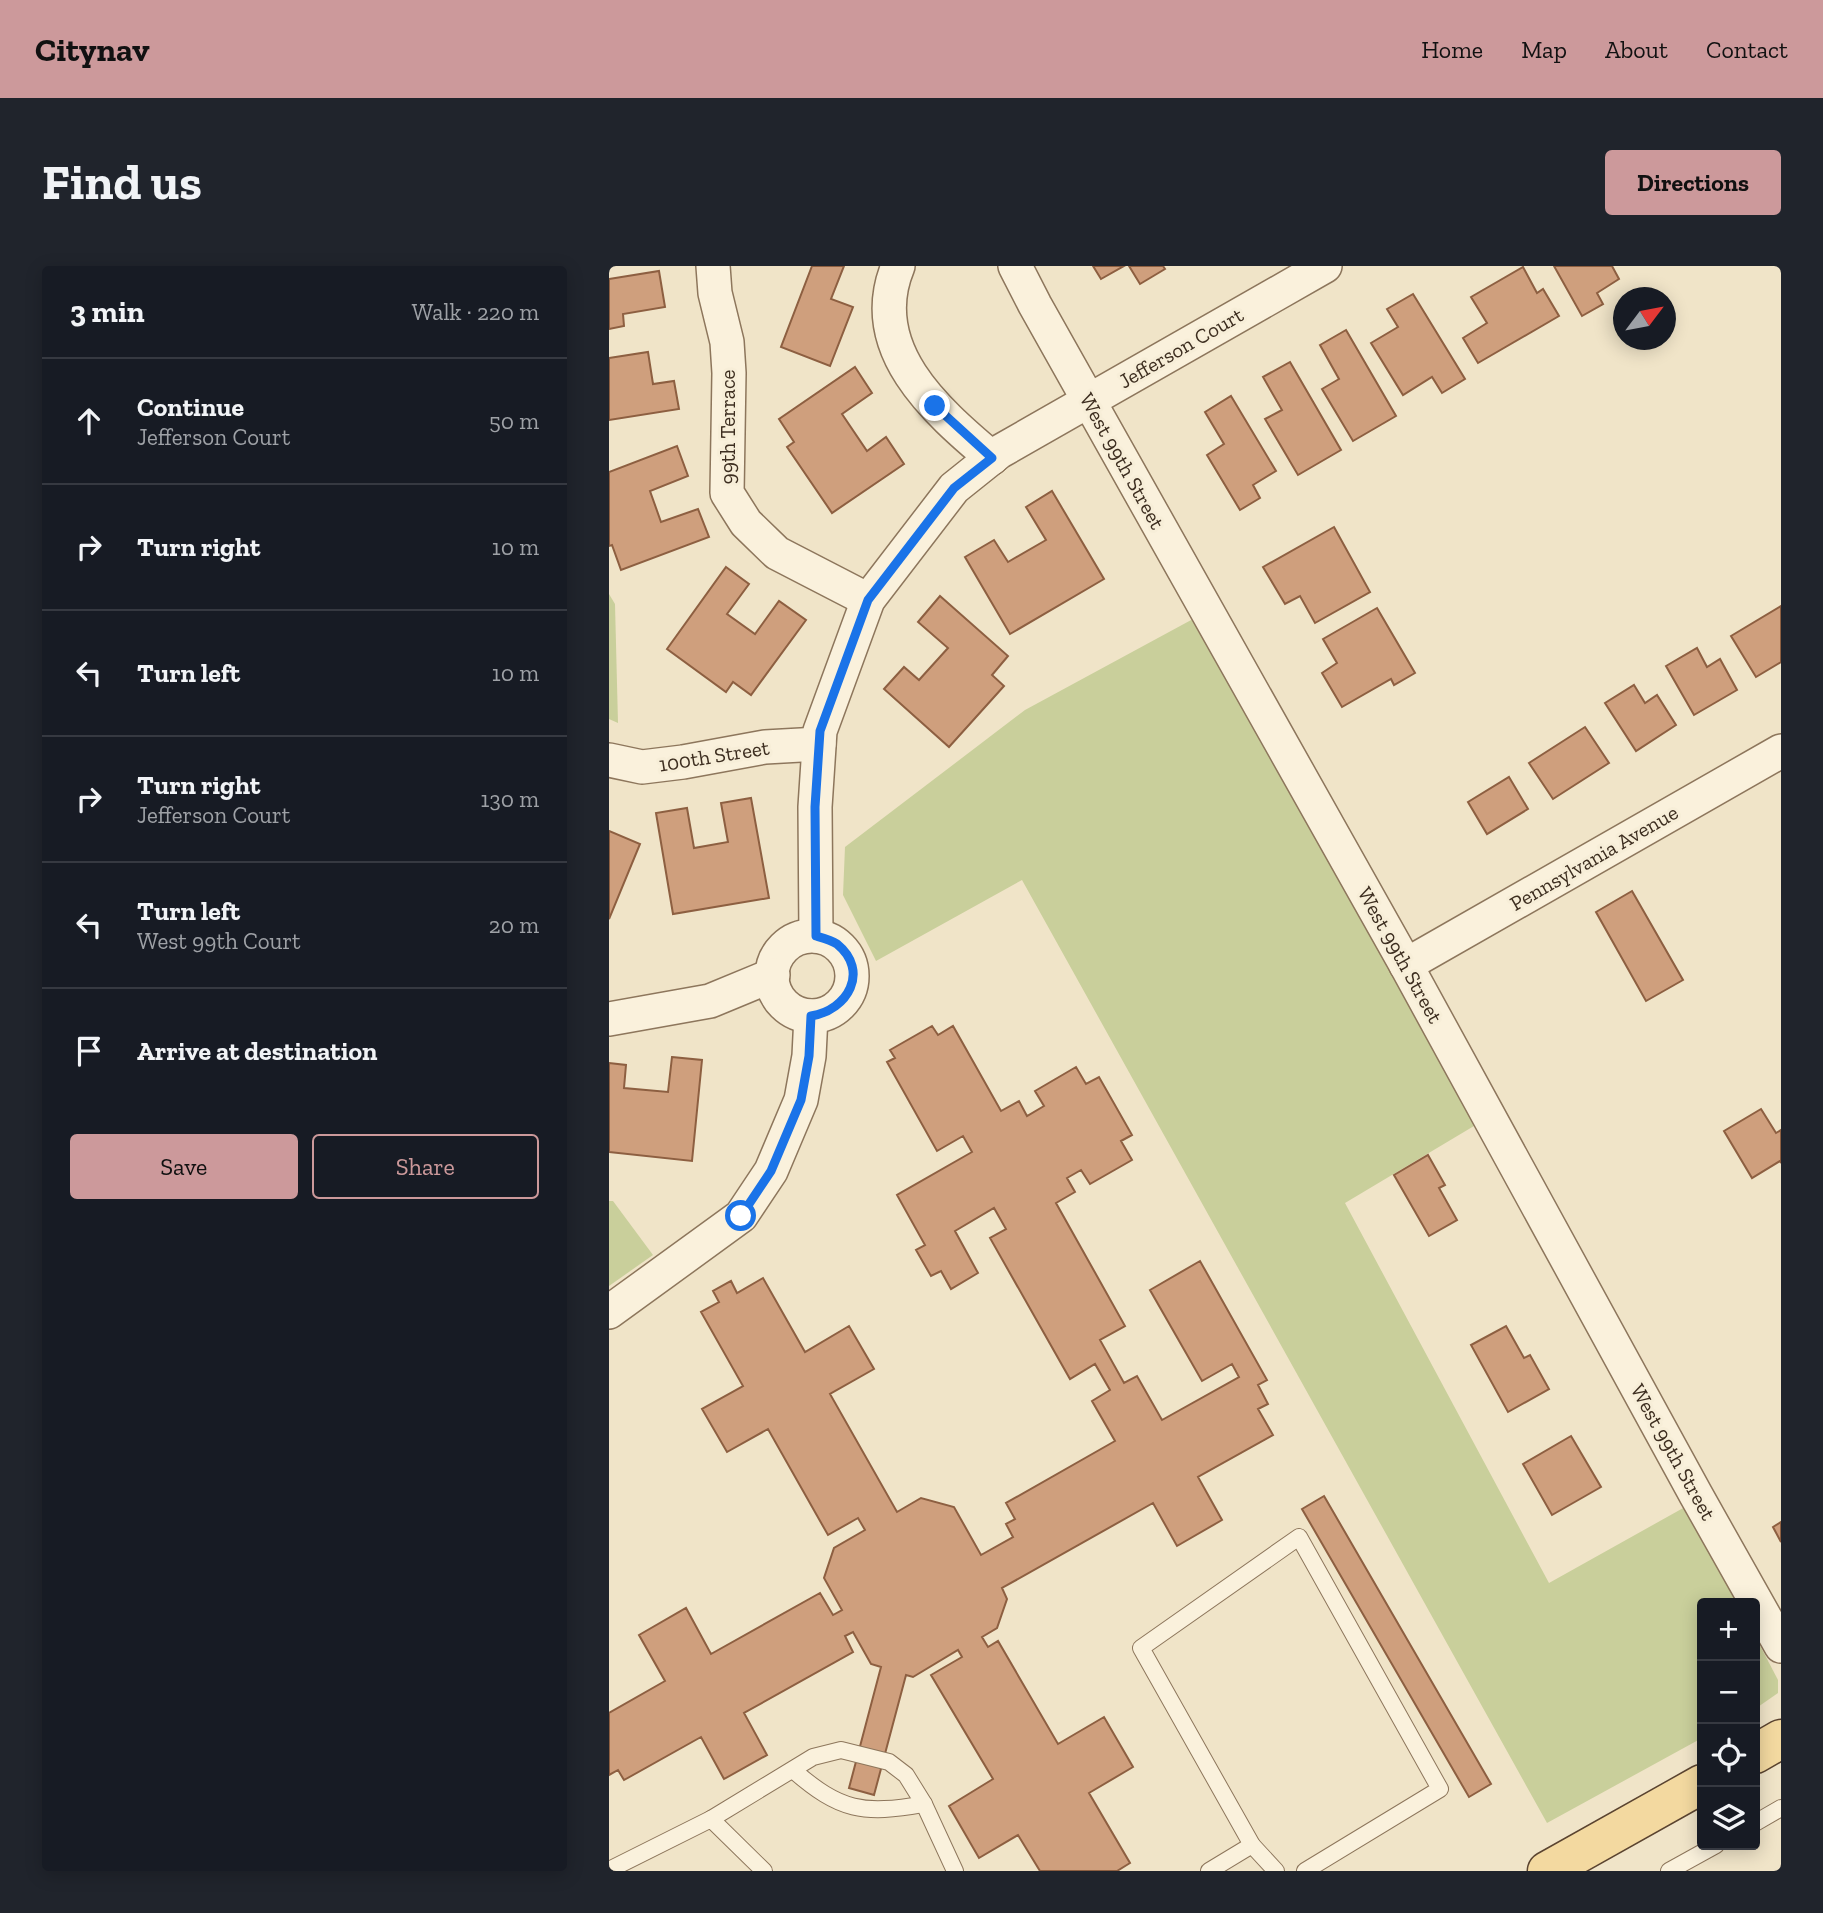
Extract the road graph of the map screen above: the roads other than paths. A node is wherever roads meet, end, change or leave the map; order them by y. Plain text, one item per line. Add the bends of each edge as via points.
1 (713, 266) edge
2 (898, 266) edge
3 (1015, 266) edge
4 (1325, 266) edge
5 (1089, 401) junction
6 (992, 458) junction
7 (868, 600) junction
8 (819, 744) junction
9 (1781, 751) edge
10 (609, 760) edge
11 (816, 936) junction
12 (1406, 965) junction
13 (773, 975) junction
14 (811, 1016) junction
15 (609, 1019) edge
16 (609, 1312) edge
17 (1781, 1646) edge
18 (1781, 1739) edge
19 (1760, 1751) edge
20 (793, 1770) junction
21 (1697, 1787) edge
22 (924, 1804) junction
23 (1781, 1808) edge
24 (711, 1819) junction
25 (1760, 1820) edge
26 (1252, 1845) junction
27 (1707, 1850) edge
28 (611, 1861) edge
29 (764, 1871) edge
30 (955, 1871) edge
31 (1209, 1871) edge
32 (1276, 1871) edge
33 (1305, 1871) edge
34 (1547, 1871) edge
35 (1669, 1871) edge

1 - 7 street, 99th Terrace via 728,352 727,494 746,523 777,554
2 - 6 street via 889,295 889,327 900,357 935,406
3 - 5 street, West 99th Street
4 - 5 street, Jefferson Court
5 - 6 street, Jefferson Court
5 - 12 street, West 99th Street
6 - 7 street, Jefferson Court via 954,488
7 - 8 street, Jefferson Court
8 - 10 street, 100th Street via 765,747 642,767
8 - 11 street, Jefferson Court
9 - 12 street, Pennsylvania Avenue
11 - 13 street via 786,945 774,962
11 - 14 street via 843,950 851,963 852,981 838,1007
12 - 17 street, West 99th Street
13 - 14 street via 784,1003
13 - 15 street via 710,1001
14 - 16 street via 801,1100 771,1171 741,1216
18 - 19 main road
20 - 22 lane via 817,1791 849,1807 873,1811
20 - 22 lane via 813,1757 841,1750 889,1762 906,1775
20 - 24 lane
21 - 34 main road
22 - 30 lane
23 - 25 lane
24 - 28 lane
24 - 29 lane
26 - 31 lane
26 - 32 lane
26 - 33 lane via 1141,1648 1299,1537 1440,1789
27 - 35 lane

